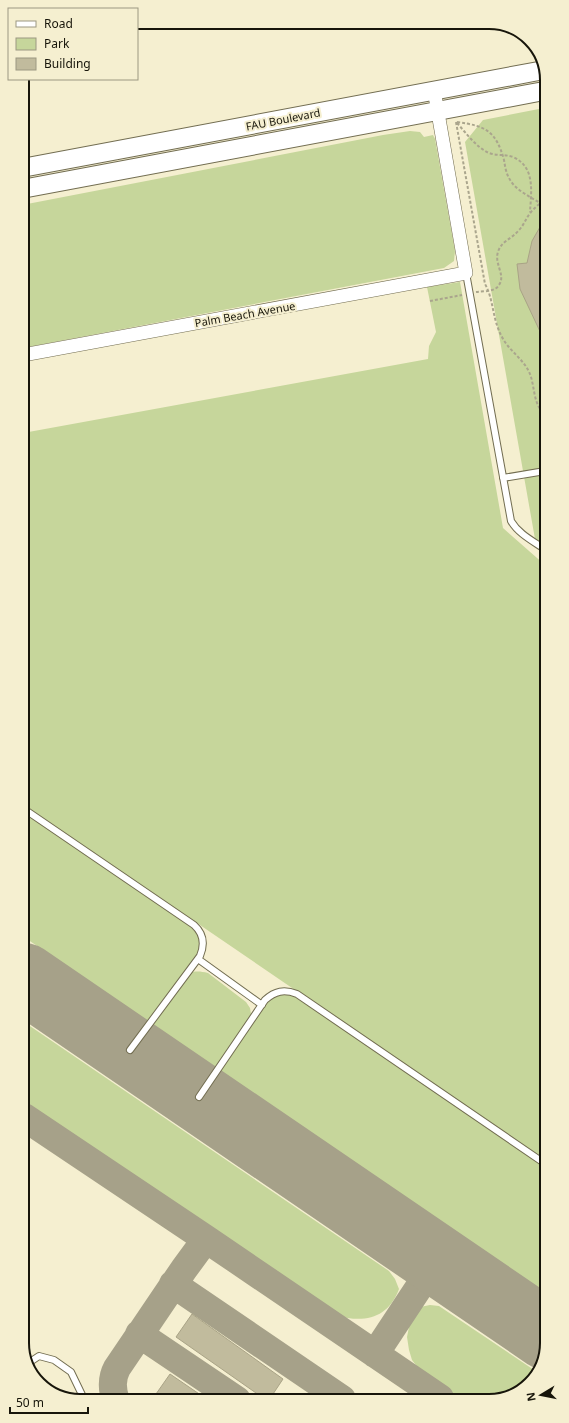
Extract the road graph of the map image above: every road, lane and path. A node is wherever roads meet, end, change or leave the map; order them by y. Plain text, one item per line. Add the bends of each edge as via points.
1 (539, 71) edge
2 (434, 90) junction
3 (540, 92) edge
4 (438, 111) junction
5 (456, 122) junction
6 (502, 155) junction
7 (29, 167) edge
8 (29, 188) edge
9 (531, 197) junction
10 (540, 203) joint
11 (530, 212) junction
12 (466, 272) junction
13 (489, 291) junction
14 (470, 293) junction
15 (430, 301) dead end
16 (29, 354) edge
17 (540, 406) edge
18 (540, 472) edge
19 (503, 478) junction
20 (540, 546) edge
21 (29, 812) edge
22 (198, 959) junction
23 (262, 1005) junction
24 (130, 1050) dead end
25 (199, 1097) dead end
26 (540, 1160) edge
27 (32, 1360) edge
28 (82, 1394) edge

1 - 2 street, FAU Boulevard
2 - 4 street
2 - 7 street, FAU Boulevard
3 - 4 street, FAU Boulevard
4 - 8 street, FAU Boulevard
4 - 12 street
5 - 6 path via 481,149
5 - 6 path via 482,127 495,138
5 - 13 path via 485,284
6 - 9 path via 509,178 520,191
6 - 9 path via 514,158 528,169
9 - 10 path
9 - 11 path
10 - 11 path
11 - 13 path via 519,231 500,246 497,264 502,275 501,280 497,287
12 - 14 lane
12 - 16 street, Palm Beach Avenue
13 - 14 path
13 - 17 path via 494,320 501,337 524,364
14 - 15 path
14 - 19 lane
18 - 19 lane
19 - 20 lane via 514,527
21 - 22 lane via 194,925 202,934 203,940
22 - 23 lane
22 - 24 lane
23 - 25 lane
23 - 26 lane via 271,995 285,990 297,994
27 - 28 lane via 39,1356 54,1360 71,1372

